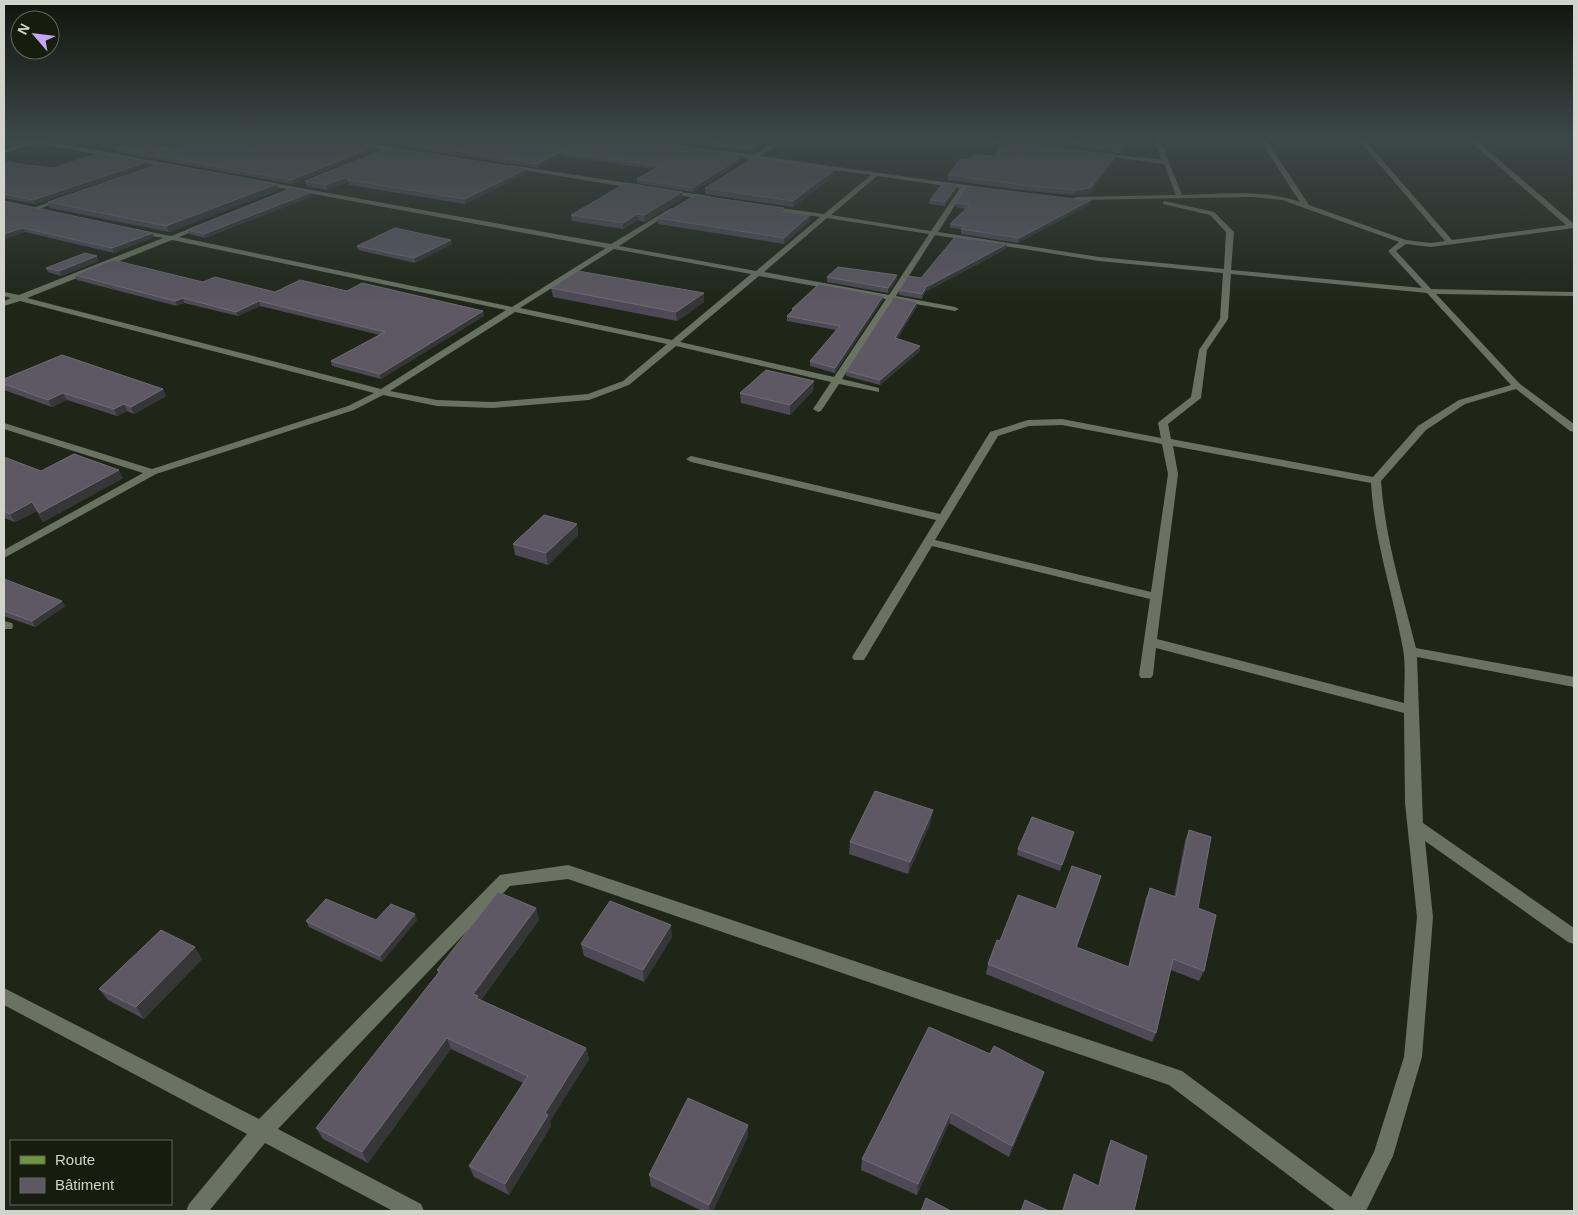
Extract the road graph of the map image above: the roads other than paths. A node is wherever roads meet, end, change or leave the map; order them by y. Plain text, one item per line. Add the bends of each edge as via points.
1 (280, 194) edge
2 (317, 194) edge
3 (679, 194) edge
4 (697, 194) edge
5 (852, 194) edge
6 (959, 194) edge
7 (1178, 194) edge
8 (1298, 194) edge
9 (1408, 194) edge
10 (1535, 194) edge
11 (71, 196) edge
12 (274, 196) edge
13 (694, 196) junction
14 (1066, 198) edge
15 (1148, 198) junction
16 (1180, 198) junction
17 (722, 200) edge
18 (759, 206) edge
19 (1307, 207) junction
20 (54, 213) edge
21 (825, 216) junction
22 (214, 220) edge
23 (1573, 226) edge
24 (132, 230) edge
25 (933, 233) junction
26 (171, 238) junction
27 (1405, 242) junction
28 (1450, 242) junction
29 (612, 247) junction
30 (1227, 272) junction
31 (757, 273) junction
32 (1429, 291) junction
33 (4, 294) edge
34 (1574, 294) edge
35 (891, 297) junction
36 (19, 298) junction
37 (4, 304) edge
38 (514, 308) junction
39 (956, 309) dead end
40 (674, 343) junction
41 (836, 381) junction
42 (1517, 386) junction
43 (876, 390) dead end
44 (382, 392) junction
45 (818, 409) dead end
46 (4, 426) edge
47 (1574, 428) edge
48 (1166, 442) junction
49 (691, 459) dead end
50 (152, 472) junction
51 (1376, 481) junction
52 (943, 518) junction
53 (928, 542) junction
54 (4, 555) edge
55 (1156, 597) junction
56 (1150, 642) junction
57 (1410, 651) junction
58 (859, 657) dead end
59 (1146, 675) dead end
60 (1574, 682) edge
61 (1411, 710) junction
62 (1416, 826) junction
63 (1574, 937) edge
64 (4, 996) edge
65 (262, 1131) junction
66 (196, 1211) edge
67 (414, 1211) edge
68 (1354, 1211) edge

1 - 12 street
2 - 29 street
3 - 13 street
4 - 13 street
5 - 21 street
6 - 25 street
7 - 16 street
8 - 19 street
9 - 28 street
10 - 23 street
11 - 20 street via 30,208
13 - 17 street
13 - 29 street
14 - 15 street
15 - 16 street
15 - 30 street via 1212,213 1230,232
16 - 19 street via 1252,195 1283,198
18 - 21 street
19 - 27 street
21 - 25 street
21 - 31 street
22 - 26 street
23 - 28 street
24 - 26 street
25 - 30 street via 1099,259
25 - 35 street
26 - 36 street
26 - 38 street
27 - 28 street via 1431,245
27 - 32 street via 1392,251
29 - 31 street
29 - 38 street
30 - 32 street
30 - 48 street via 1224,319 1203,350 1196,398 1163,423
31 - 35 street
31 - 40 street
32 - 34 street
32 - 42 street
33 - 36 street
35 - 39 street
35 - 41 street
36 - 37 street
36 - 44 street
38 - 40 street
38 - 44 street
40 - 41 street
40 - 44 street via 626,383 589,397 492,405 437,403
41 - 43 street
41 - 45 street
42 - 47 street
42 - 51 street via 1462,402 1422,428
44 - 50 street via 351,408
46 - 50 street
48 - 51 street
48 - 52 street via 1062,422 1028,423 994,434
48 - 55 street via 1173,474
49 - 52 street
50 - 54 street
51 - 57 street via 1384,550
52 - 53 street
53 - 55 street
53 - 58 street
55 - 56 street
56 - 59 street
56 - 61 street
57 - 60 street
57 - 61 street
61 - 62 street
62 - 63 street
62 - 68 street via 1425,917 1413,1057 1383,1156
64 - 65 street
65 - 66 street
65 - 67 street
65 - 68 street via 506,880 568,872 1176,1078

